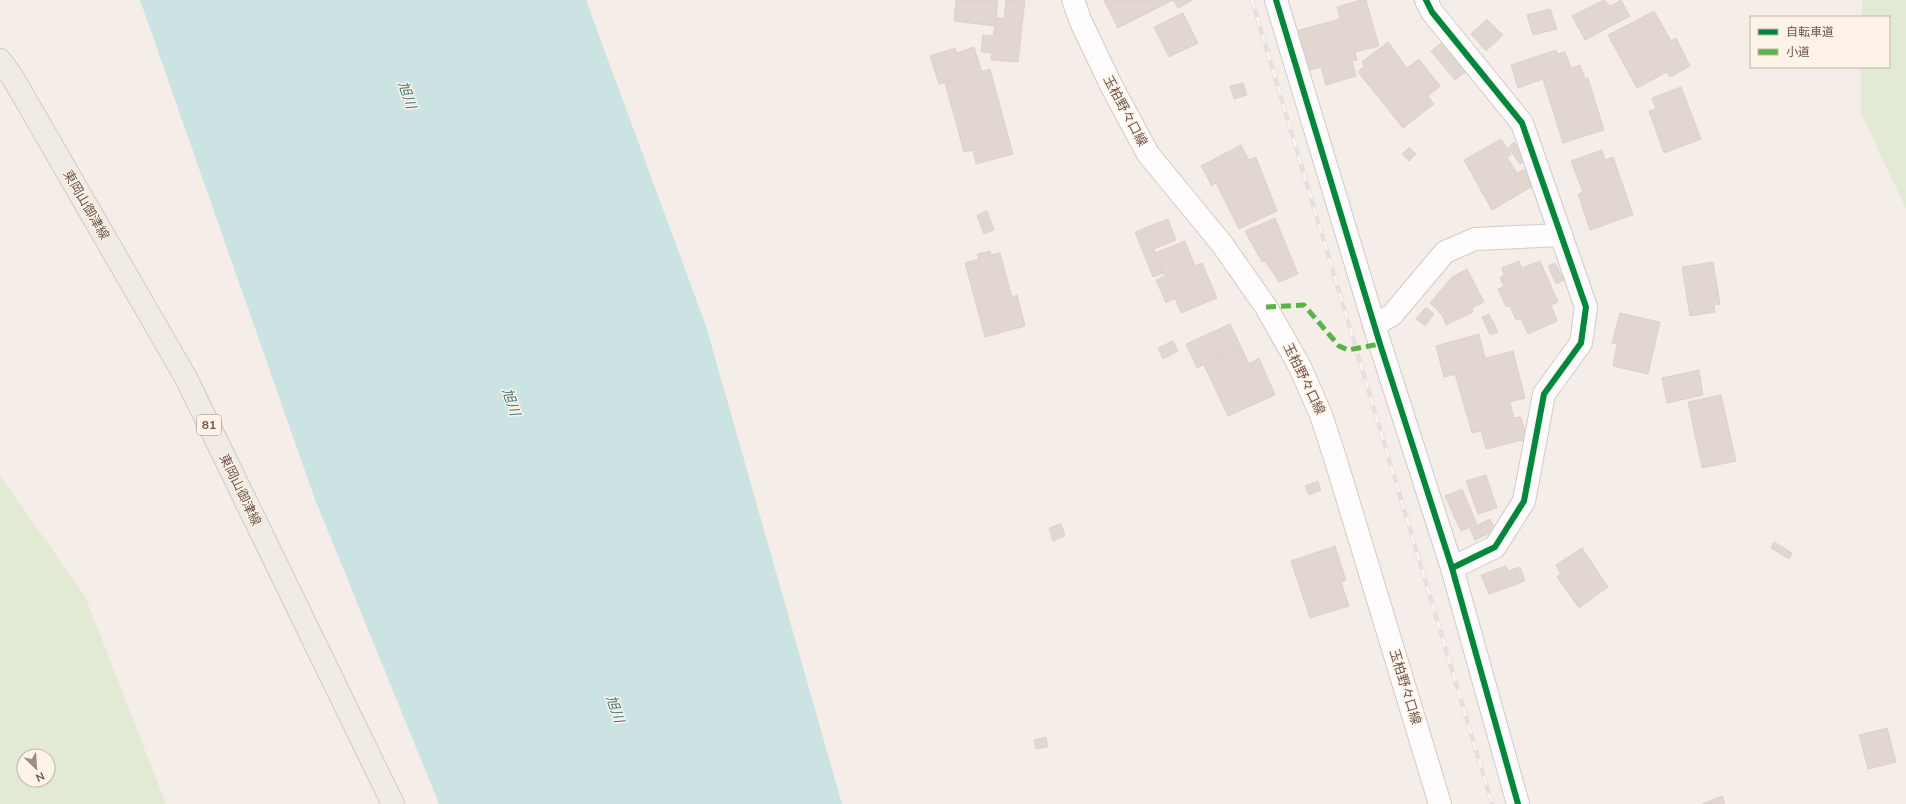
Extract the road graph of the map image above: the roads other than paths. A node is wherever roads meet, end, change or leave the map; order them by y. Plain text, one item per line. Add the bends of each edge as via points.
1 (1073, 0) edge
2 (1276, 0) edge
3 (1426, 0) edge
4 (0, 60) edge
5 (1561, 235) junction
6 (1374, 325) junction
7 (1452, 568) junction
8 (393, 804) edge
9 (1440, 804) edge
10 (1518, 804) edge

1 - 9 street, 玉柏野々口線 via 1112,87 1148,154 1222,244 1266,307 1300,367 1321,415 1336,460
2 - 6 street
3 - 5 street via 1432,12 1522,123
4 - 8 main road, 東岡山御津線 / 81 via 17,85 186,378
5 - 6 street via 1475,239 1445,252 1392,315
5 - 7 street via 1586,307 1581,342 1544,394 1524,501 1495,547
6 - 7 street
7 - 10 street

